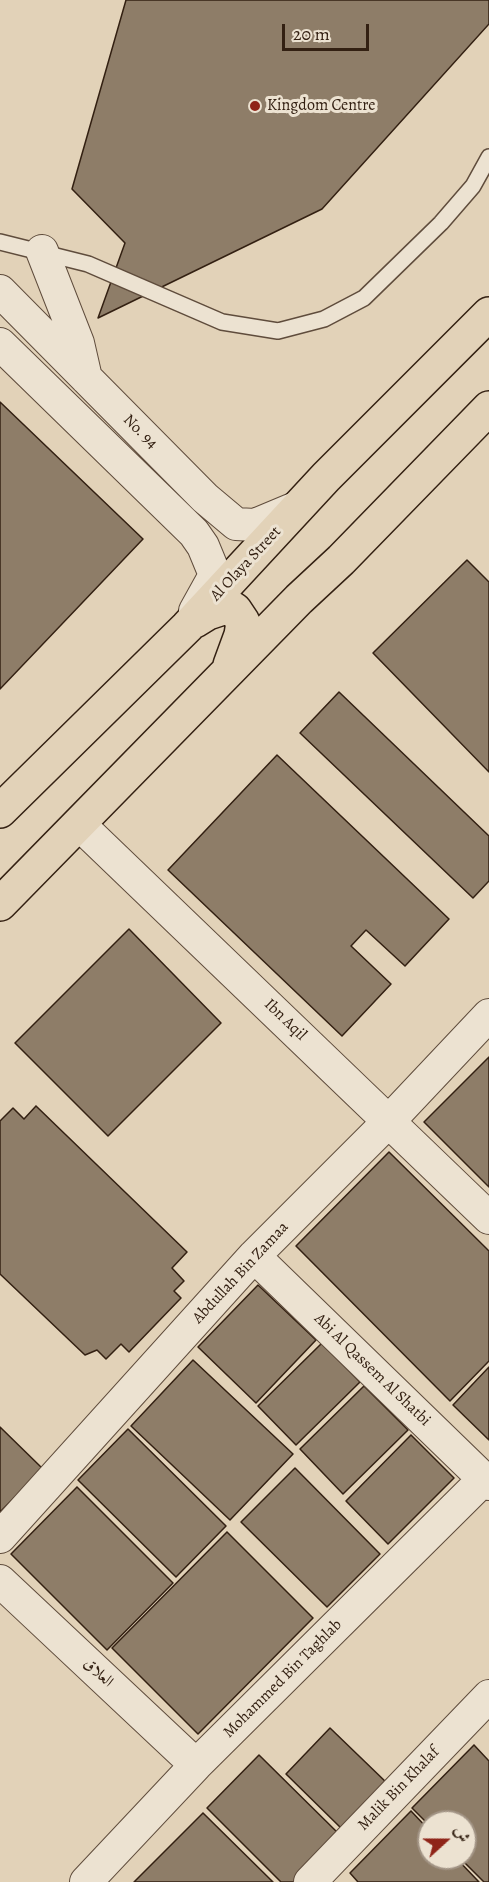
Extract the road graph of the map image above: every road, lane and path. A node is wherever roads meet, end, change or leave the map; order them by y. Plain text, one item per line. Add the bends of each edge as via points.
1 (489, 157) edge
2 (0, 242) edge
3 (42, 251) junction
4 (0, 291) edge
5 (489, 314) edge
6 (0, 344) edge
7 (87, 378) junction
8 (489, 408) edge
9 (298, 507) junction
10 (187, 627) junction
11 (227, 672) junction
12 (0, 811) edge
13 (79, 824) junction
14 (0, 904) edge
15 (489, 1015) edge
16 (389, 1121) junction
17 (489, 1218) edge
18 (254, 1256) junction
19 (486, 1482) edge
20 (0, 1537) edge
21 (0, 1581) edge
22 (489, 1696) edge
23 (196, 1765) junction
24 (86, 1882) edge
25 (310, 1882) edge

1 - 3 lane via 473,186 447,216 364,298 324,319 278,331 222,322 88,264
2 - 3 lane
3 - 7 street via 78,343
4 - 7 street, No. 94
5 - 9 main road, Al Olaya Street
6 - 10 street via 203,546 215,575
7 - 9 street, No. 94 via 205,498 236,524 255,525
8 - 11 main road
9 - 10 main road, Al Olaya Street
10 - 11 main road via 208,612 229,606 235,610 243,622
10 - 12 main road, Al Olaya Street
11 - 13 main road
13 - 14 main road
13 - 16 street, Ibn Aqil
15 - 16 street, Abdullah Bin Zamaa
16 - 17 street, Ibn Aqil
16 - 18 street, Abdullah Bin Zamaa
18 - 19 street, Abi Al Qassem Al Shatbi
18 - 20 street, Abdullah Bin Zamaa
19 - 23 street, Mohammed Bin Taghlab
21 - 23 street, العلاق
22 - 25 street, Malik Bin Khalaf
23 - 24 street, Mohammed Bin Taghlab

